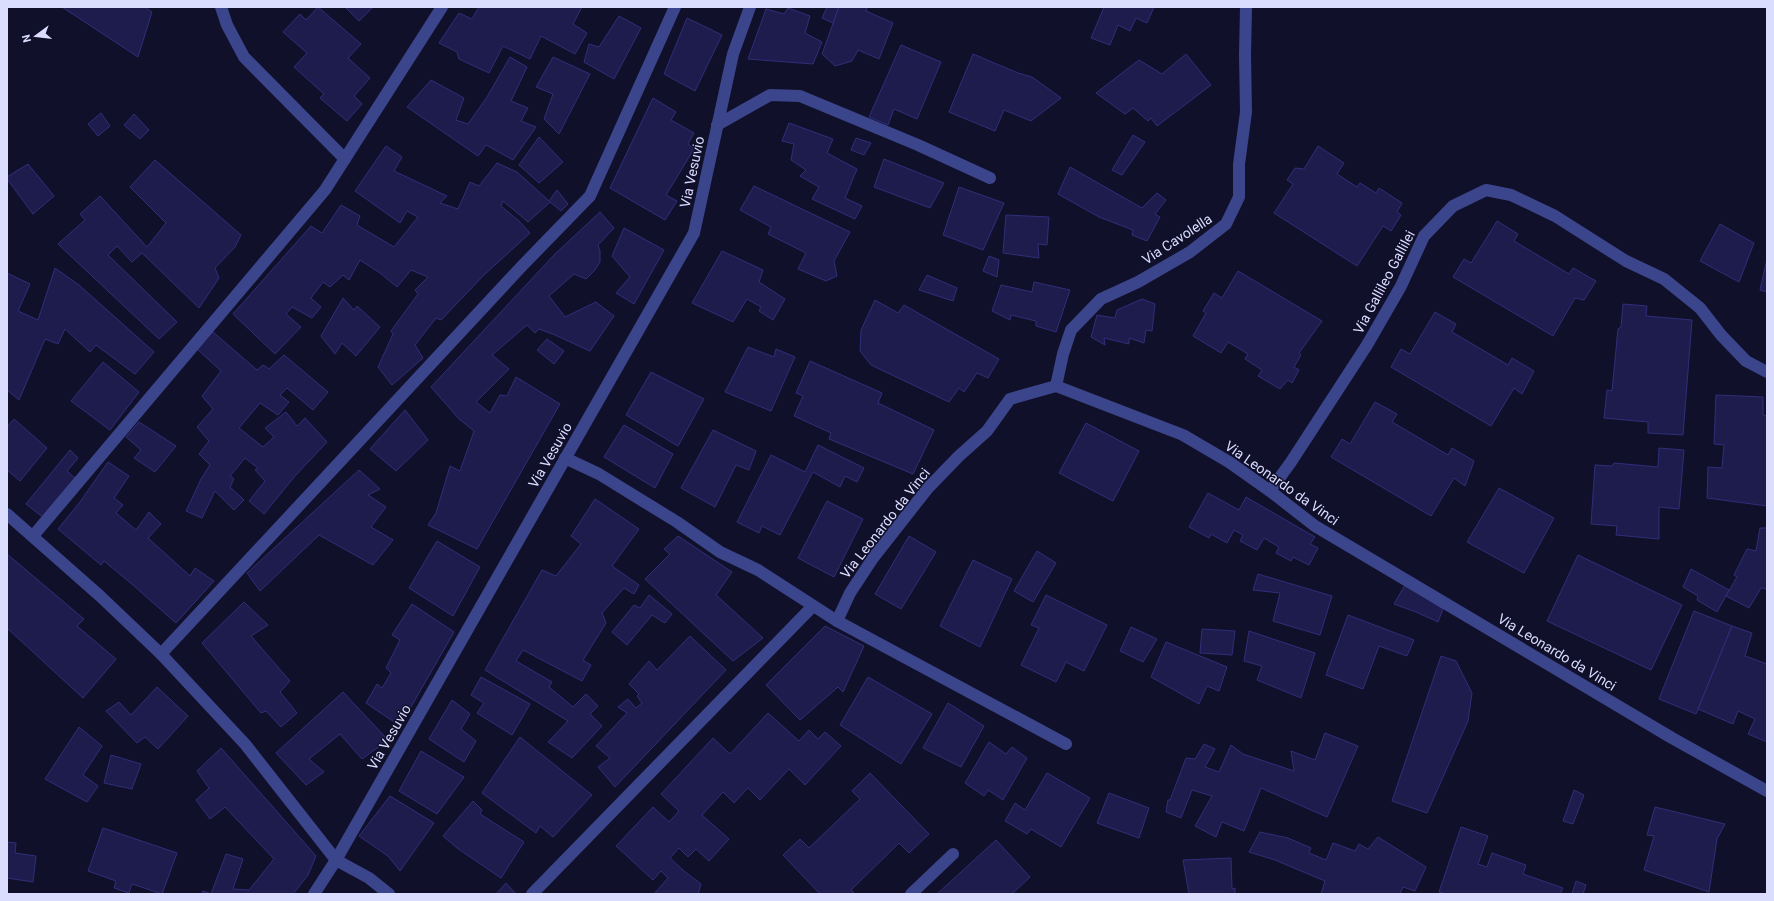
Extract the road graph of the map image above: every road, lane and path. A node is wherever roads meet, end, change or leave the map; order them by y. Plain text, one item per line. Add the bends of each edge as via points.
1 (221, 7) edge
2 (442, 7) edge
3 (675, 7) edge
4 (750, 7) edge
5 (1246, 7) edge
6 (717, 125) junction
7 (345, 159) junction
8 (990, 178) dead end
9 (1767, 372) edge
10 (1056, 386) junction
11 (565, 458) junction
12 (1270, 491) junction
13 (7, 514) edge
14 (33, 536) junction
15 (813, 606) junction
16 (837, 621) junction
17 (161, 654) junction
18 (1066, 744) dead end
19 (1767, 791) edge
20 (953, 854) dead end
21 (336, 860) junction
22 (314, 894) edge
23 (389, 894) edge
24 (532, 894) edge
25 (911, 894) edge

1 - 7 street via 227,25 244,57
2 - 7 street
3 - 17 street via 590,196 500,289
4 - 6 street, Via Vesuvio via 733,54
5 - 10 street, Via Cavolella via 1246,112 1239,164 1240,197 1226,224 1190,252 1138,282 1101,299 1072,330 1063,354
6 - 8 street via 770,95 800,96
6 - 11 street, Via Vesuvio via 694,233
7 - 14 street via 322,195
9 - 12 street, Via Gallileo Gallilei via 1746,361 1700,308 1664,279 1626,261 1555,216 1511,195 1486,190 1453,206 1424,236 1402,286 1367,345
10 - 12 street, Via Leonardo da Vinci via 1183,435 1229,462
10 - 16 street, Via Leonardo da Vinci via 1010,399 987,430 928,488 873,558 850,593
11 - 15 street via 598,474 677,522 720,552 758,570
11 - 21 street, Via Vesuvio
12 - 19 street, Via Leonardo da Vinci via 1316,526 1665,734
13 - 14 street
14 - 17 street
15 - 16 street
15 - 24 street
16 - 18 street
17 - 21 street via 245,744
20 - 25 street
21 - 22 street, Via Vesuvio
21 - 23 street via 369,878

